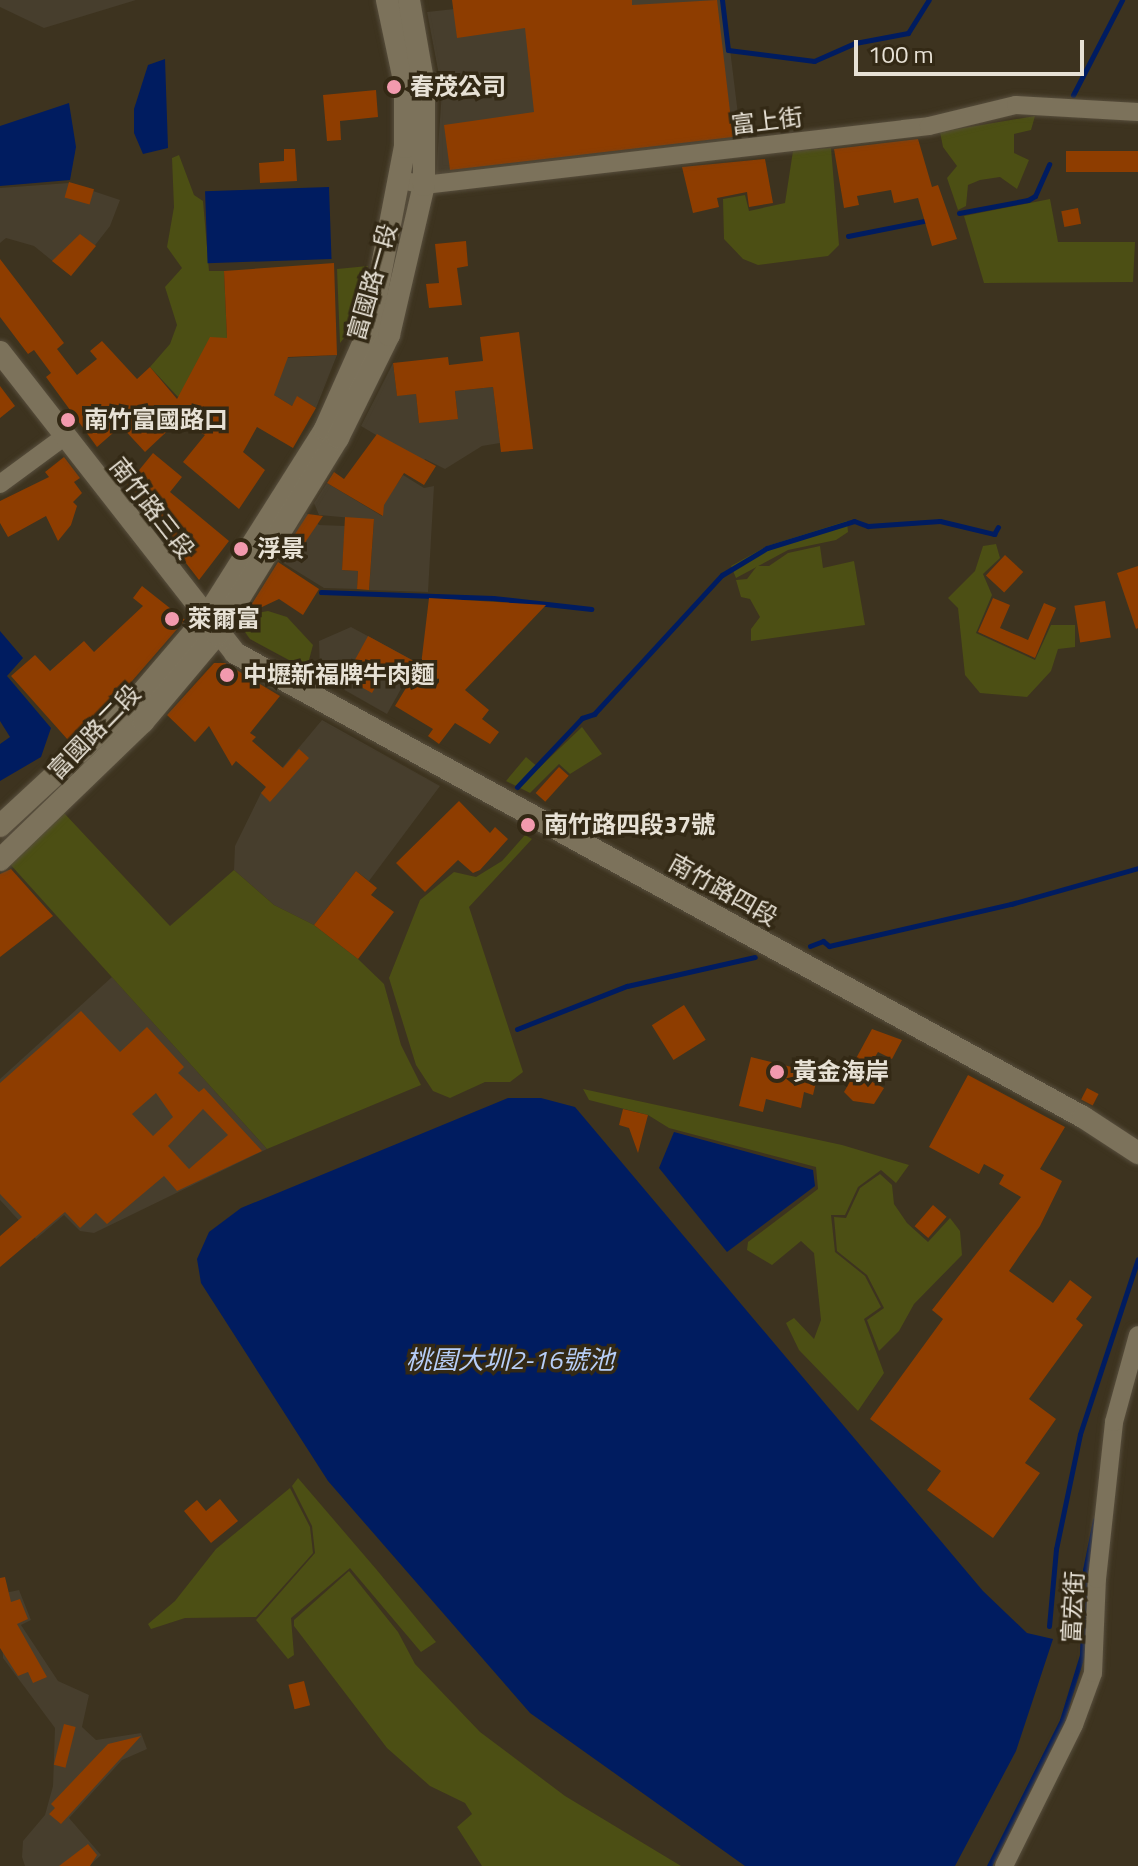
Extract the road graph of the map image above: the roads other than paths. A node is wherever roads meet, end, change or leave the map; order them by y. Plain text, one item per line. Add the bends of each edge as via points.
1 (387, 0) edge
2 (409, 0) edge
3 (1138, 112) edge
4 (401, 180) junction
5 (424, 185) junction
6 (0, 352) edge
7 (65, 436) junction
8 (0, 484) edge
9 (211, 626) junction
10 (0, 826) edge
11 (0, 860) edge
12 (1138, 1153) edge
13 (1138, 1335) edge
14 (1004, 1866) edge

1 - 4 street, 富國路一段 via 405,85
2 - 5 street, 富國路一段 via 424,86
3 - 5 street, 富上街 via 1016,105 929,126
4 - 5 street, 富上街
4 - 9 street, 富國路一段 via 364,343 325,429
5 - 9 street, 富國路一段 via 389,335 338,438
6 - 7 street, 南竹路三段
7 - 8 street
7 - 9 street, 南竹路三段
9 - 10 street, 富國路二段
9 - 11 street, 富國路二段 via 143,722
9 - 12 street, 南竹路四段 via 249,660 1083,1117
13 - 14 street, 富宏街 via 1114,1422 1093,1673 1074,1725

